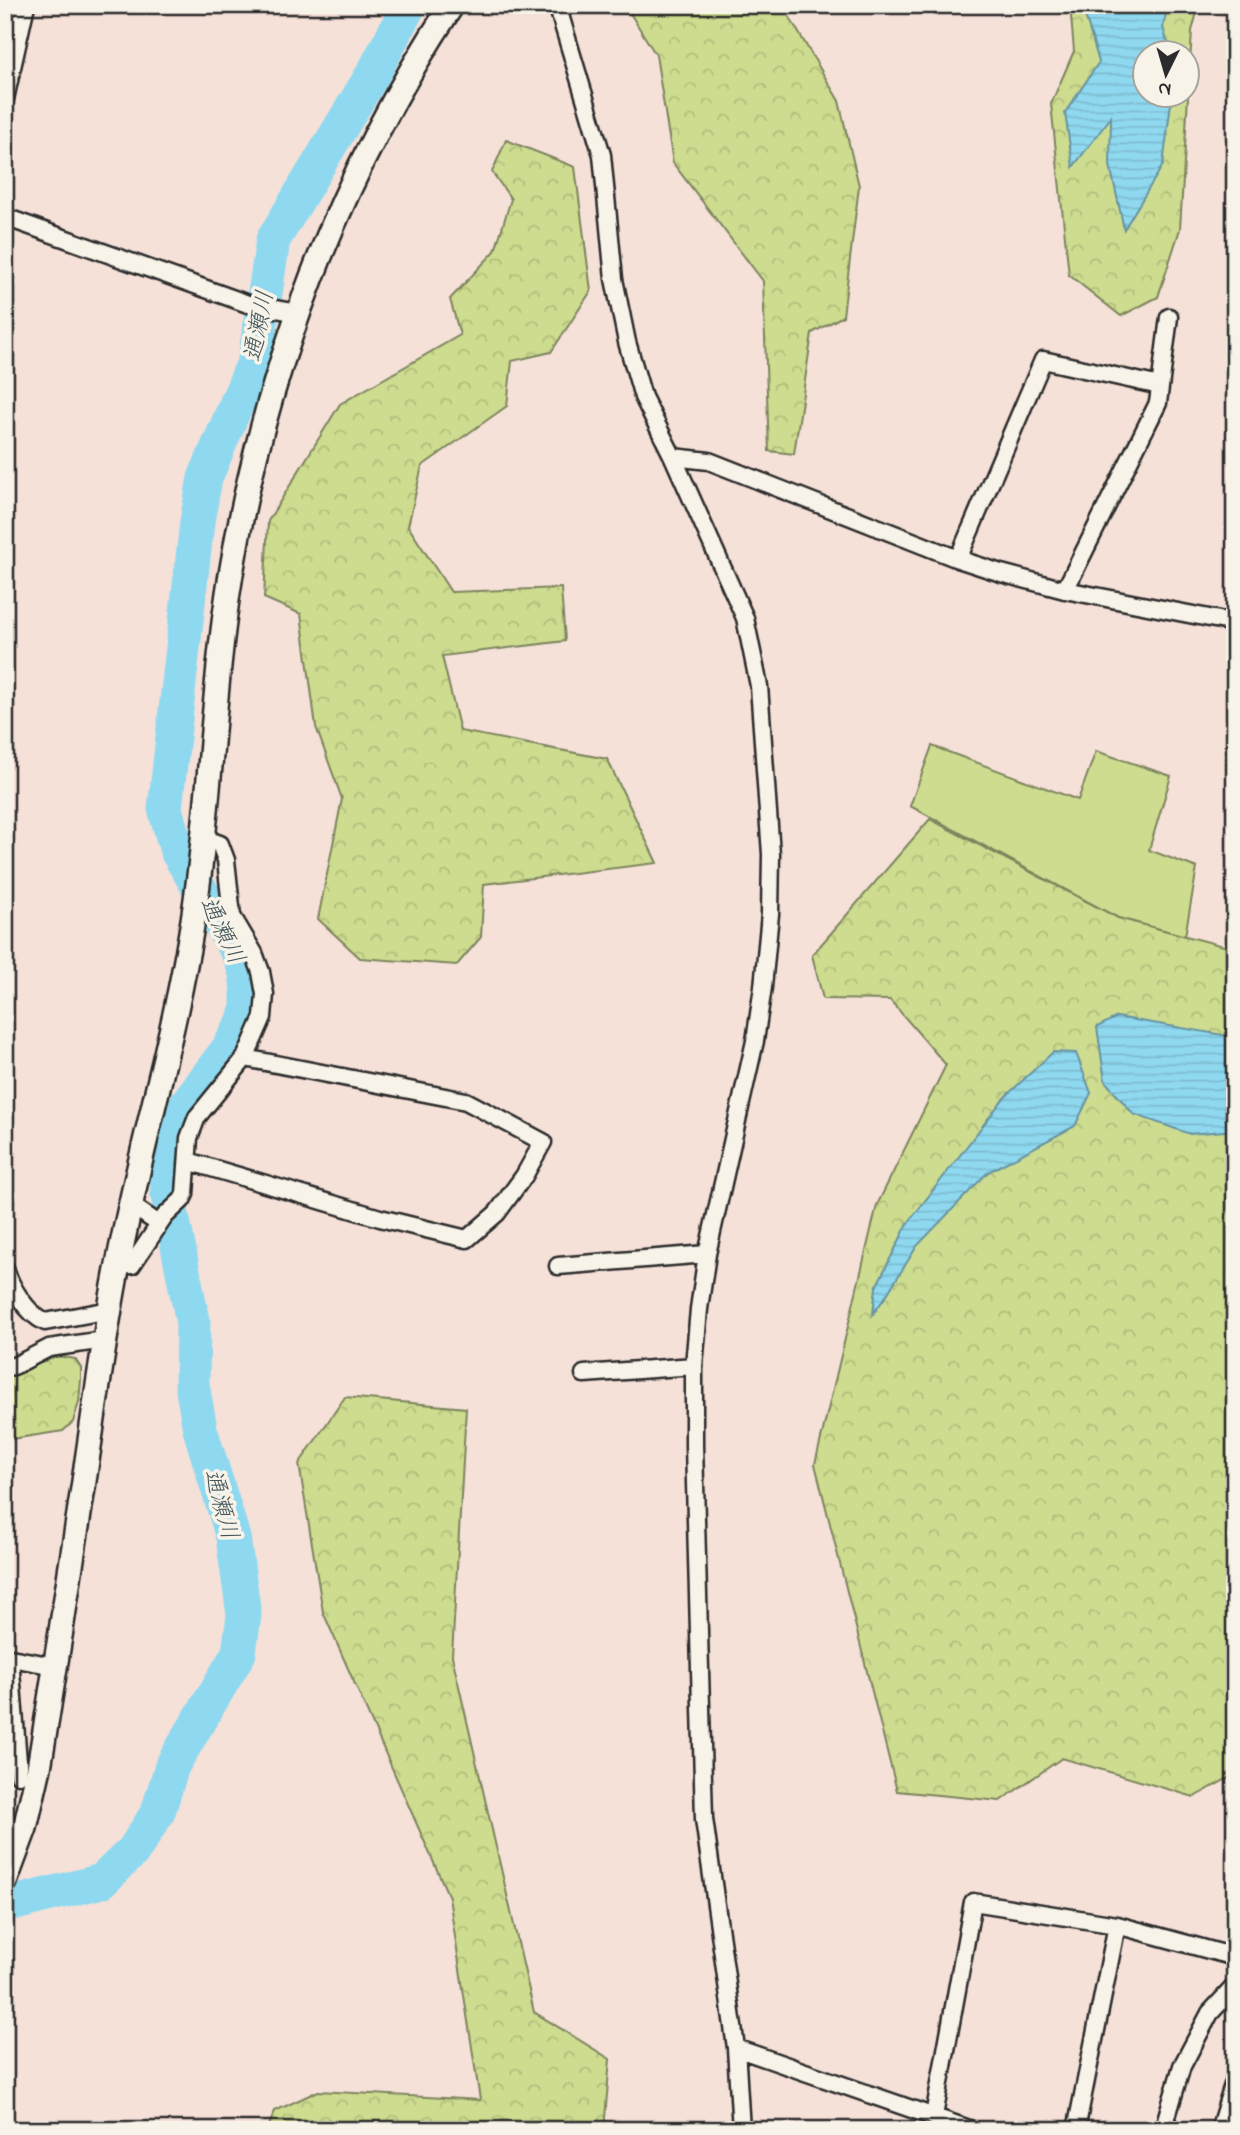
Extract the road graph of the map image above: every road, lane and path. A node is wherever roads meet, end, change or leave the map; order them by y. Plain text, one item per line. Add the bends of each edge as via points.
1 (26, 5) edge
2 (452, 5) edge
3 (557, 5) edge
4 (5, 99) edge
5 (5, 218) edge
6 (288, 311) junction
7 (1169, 317) dead end
8 (1160, 386) junction
9 (673, 457) junction
10 (958, 559) junction
11 (1065, 590) junction
12 (1235, 623) edge
13 (202, 847) junction
14 (245, 1058) junction
15 (188, 1161) junction
16 (131, 1205) junction
17 (162, 1220) junction
18 (707, 1254) junction
19 (118, 1266) junction
20 (558, 1266) dead end
21 (5, 1268) edge
22 (110, 1310) junction
23 (104, 1340) junction
24 (694, 1366) junction
25 (5, 1367) edge
26 (584, 1374) dead end
27 (8, 1657) edge
28 (55, 1666) junction
29 (21, 1775) edge
30 (5, 1882) edge
31 (1117, 1925) junction
32 (1235, 1957) edge
33 (1235, 1986) edge
34 (736, 2048) junction
35 (1235, 2078) edge
36 (934, 2116) junction
37 (741, 2130) edge
38 (972, 2130) edge
39 (1076, 2130) edge
40 (1163, 2130) edge
41 (1219, 2130) edge

1 - 4 street
2 - 6 street via 417,59
3 - 9 street via 602,155 614,279 627,342 643,397
5 - 6 street via 248,304
6 - 13 street via 231,572
7 - 8 street
8 - 10 street via 1044,360
8 - 11 street via 1158,403
9 - 10 street via 709,461
9 - 18 street via 745,618 759,686 771,854 770,915 755,1041
10 - 11 street
11 - 12 street
13 - 14 street via 220,844 232,916 261,972 263,1017
13 - 16 street via 171,1040
14 - 15 street via 197,1117 189,1138
14 - 15 street via 466,1101 543,1142 497,1213 467,1239
15 - 17 street via 185,1194
16 - 17 street
16 - 19 street
17 - 19 street via 132,1265
18 - 20 street
18 - 24 street
19 - 22 street
21 - 22 street via 37,1319 45,1322
22 - 23 street
23 - 25 street via 49,1348
23 - 28 street
24 - 26 street
24 - 34 street via 704,1819
27 - 28 street
27 - 29 street
28 - 29 street
29 - 30 street via 25,1828
31 - 32 street
31 - 36 street via 973,1902
31 - 39 street
33 - 40 street via 1210,2013 1182,2066
34 - 36 street
34 - 37 street
35 - 41 street
36 - 38 street

